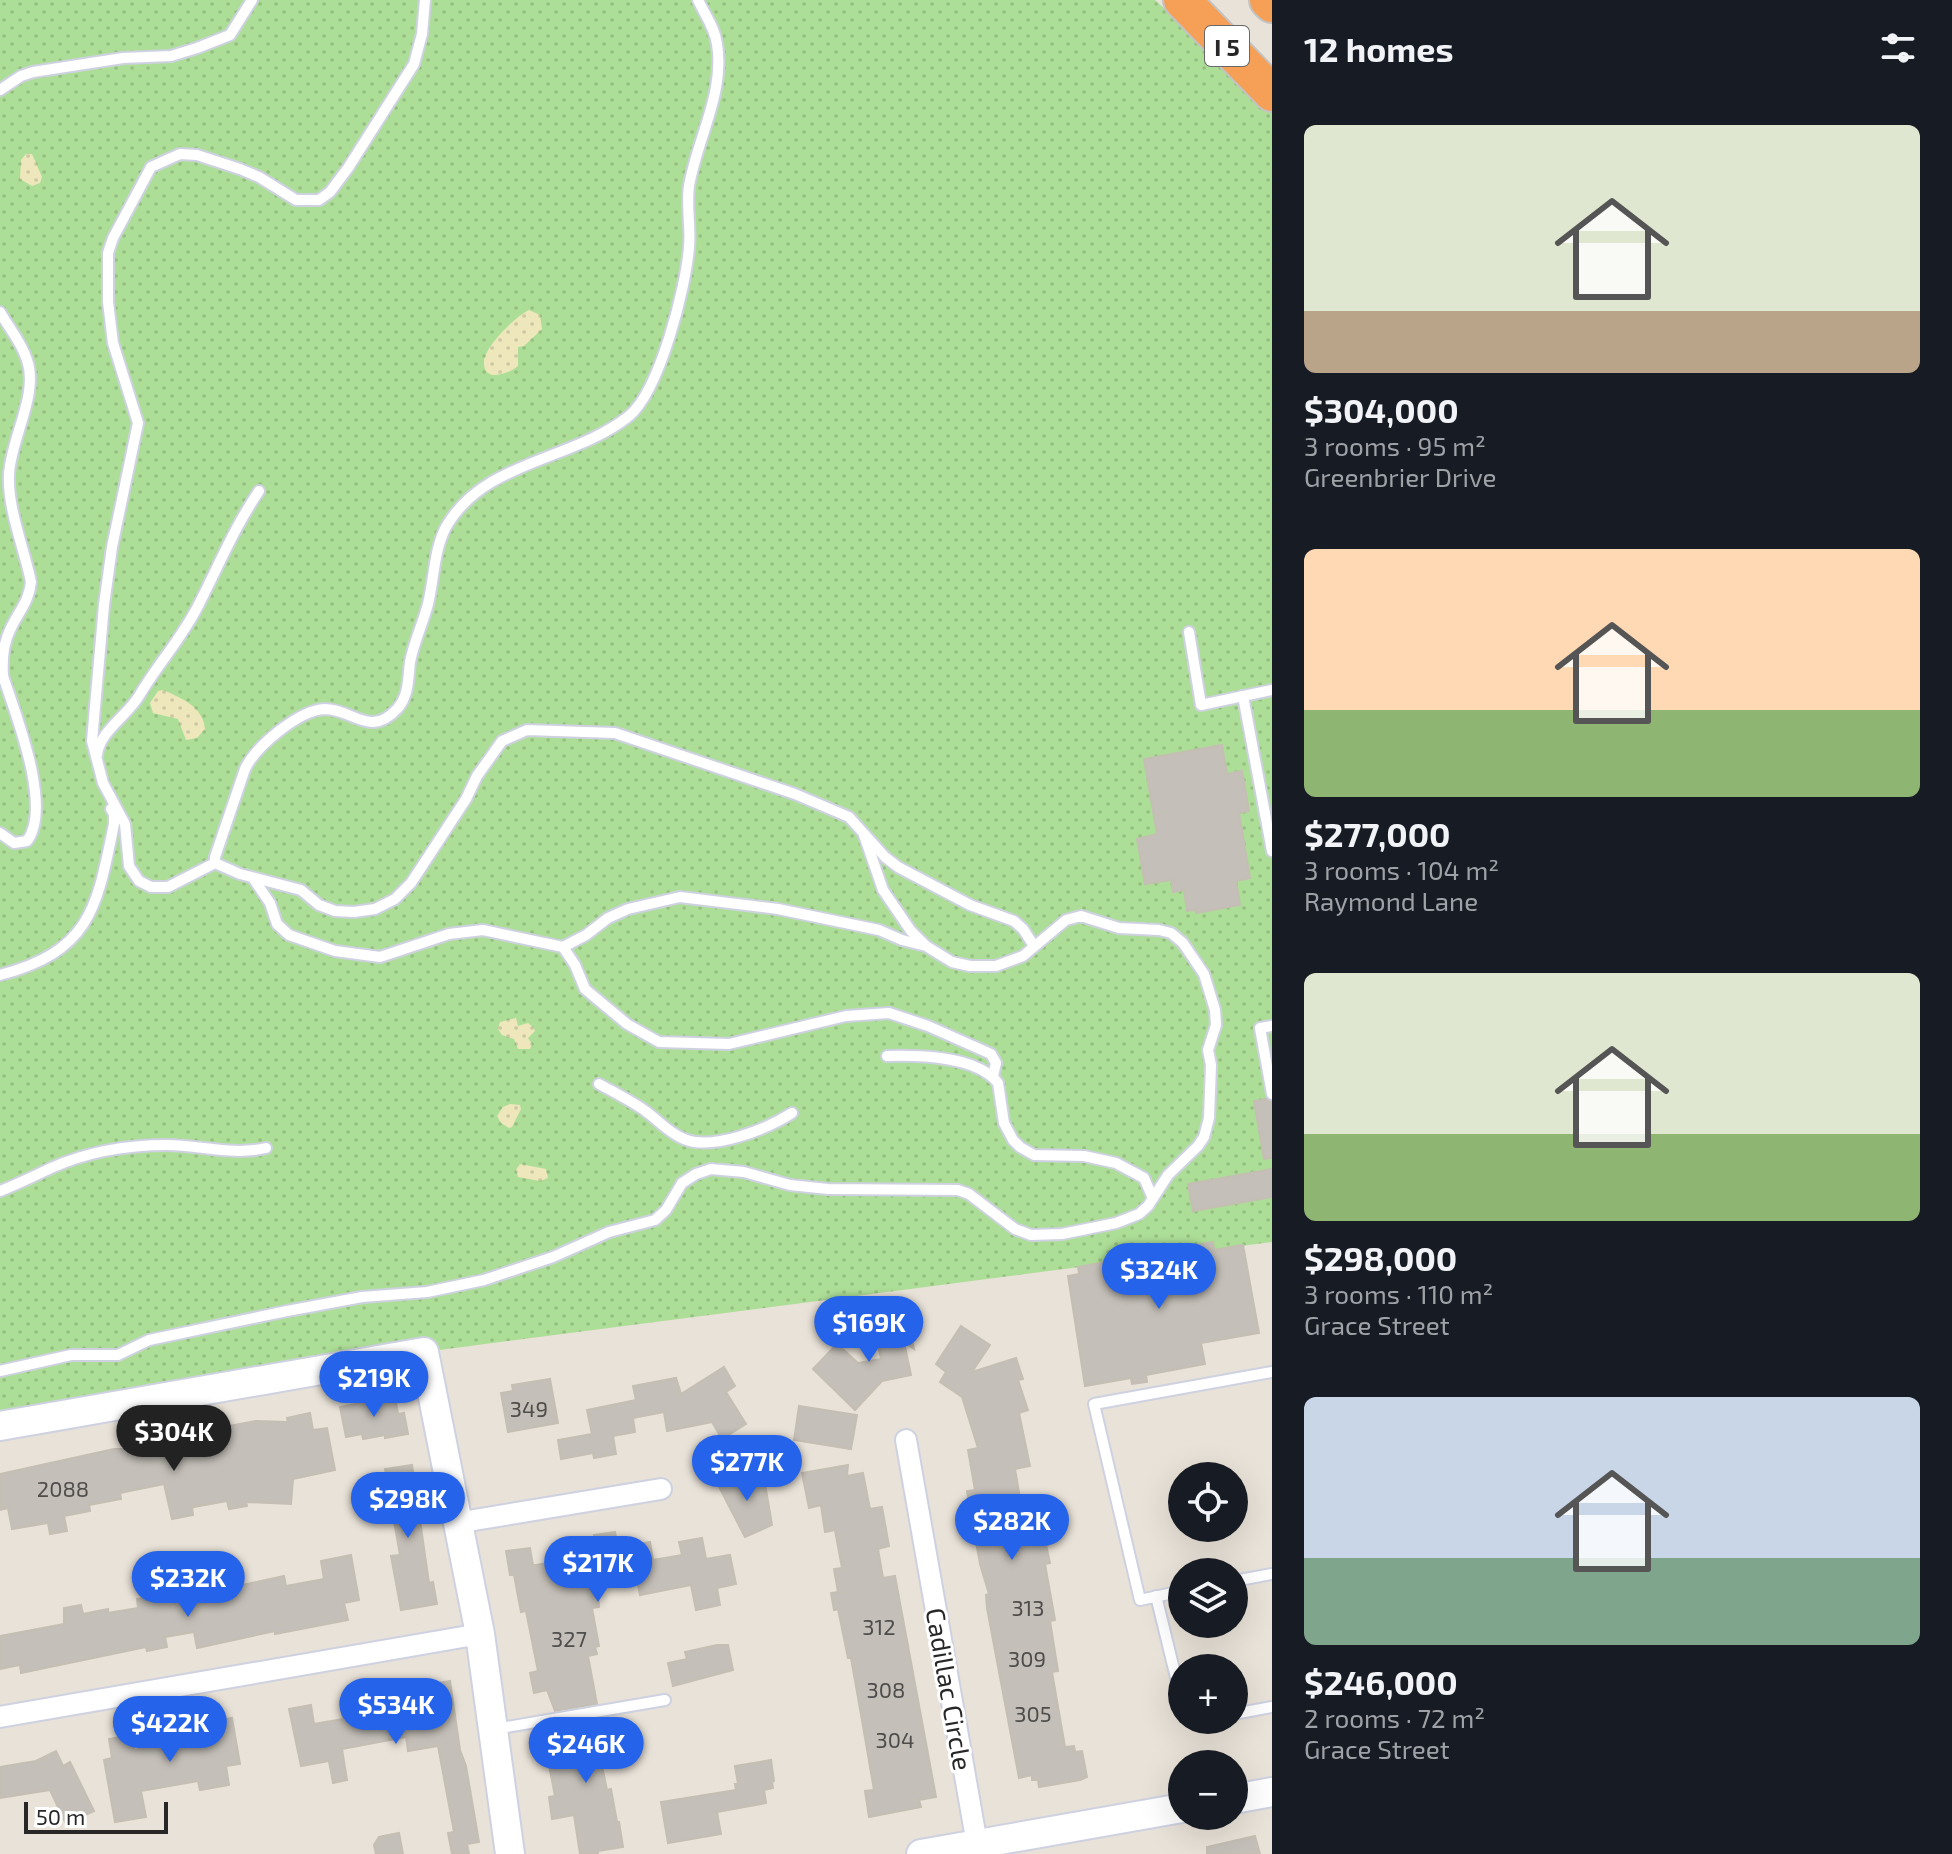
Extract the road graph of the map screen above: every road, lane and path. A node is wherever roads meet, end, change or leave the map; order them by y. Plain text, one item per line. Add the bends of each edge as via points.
1 (252, 0) edge
2 (425, 0) edge
3 (698, 0) edge
4 (1182, 0) edge
5 (0, 90) edge
6 (1272, 93) edge
7 (0, 312) edge
8 (259, 491) dead end
9 (1189, 632) dead end
10 (1272, 690) edge
11 (1243, 696) junction
12 (96, 761) junction
13 (103, 783) junction
14 (862, 831) junction
15 (0, 833) edge
16 (1272, 851) edge
17 (215, 863) junction
18 (253, 878) junction
19 (926, 946) junction
20 (1034, 946) junction
21 (563, 947) junction
22 (0, 975) edge
23 (1272, 1026) edge
24 (887, 1056) dead end
25 (993, 1076) junction
26 (599, 1084) dead end
27 (1272, 1094) edge
28 (792, 1113) dead end
29 (266, 1148) dead end
30 (1177, 1166) junction
31 (1137, 1174) junction
32 (0, 1191) edge
33 (1152, 1196) junction
34 (0, 1371) edge
35 (1272, 1372) edge
36 (0, 1426) edge
37 (906, 1440) dead end
38 (661, 1489) dead end
39 (456, 1523) junction
40 (1272, 1574) edge
41 (1248, 1578) edge
42 (1168, 1594) edge
43 (1156, 1596) junction
44 (480, 1634) junction
45 (1170, 1654) edge
46 (665, 1700) dead end
47 (1272, 1707) edge
48 (1248, 1711) edge
49 (0, 1717) edge
50 (493, 1730) junction
51 (1272, 1792) edge
52 (1248, 1796) edge
53 (1168, 1810) edge
54 (977, 1844) junction
55 (510, 1854) edge
56 (921, 1854) edge

1 - 5 lane via 230,35 197,48 171,56 33,72
2 - 12 lane via 414,64 330,192 319,200 296,200 240,169 180,154 151,167 113,238 107,267 111,324 138,423 104,605 93,713
3 - 17 lane via 717,44 716,86 688,190 689,250 677,310 646,396 612,427 473,493 444,530 398,708 376,722 323,709 263,743 245,769
4 - 6 highway, I 5
7 - 15 lane via 21,345 31,374 9,473 30,590 8,632 3,676 33,774 36,802 27,841 14,843
8 - 12 lane via 227,542 198,607 130,710 97,748
9 - 11 lane via 1201,705
10 - 11 lane
11 - 16 lane
12 - 13 lane
13 - 17 lane via 125,824 129,866 139,881 168,887
13 - 22 lane via 114,824 93,910 80,931 44,959
14 - 18 lane via 849,817 814,802 627,736 527,730 493,751 411,883 395,899 375,909 335,911 301,890
14 - 19 lane via 883,890
14 - 20 lane via 898,867 970,905 1014,921
17 - 18 lane
18 - 21 lane via 277,924 289,935 335,951 380,957 449,934 483,930
19 - 20 lane via 952,962 988,966 1023,956
19 - 21 lane via 827,918 680,897 628,909
20 - 30 lane via 1066,920 1081,916 1119,928 1171,933 1192,953 1210,989 1216,1025 1208,1050 1207,1128 1198,1146
21 - 25 lane via 592,996 659,1042 729,1044 846,1016 889,1013 991,1054 996,1063
23 - 27 lane via 1260,1028
24 - 25 lane via 937,1057
25 - 31 lane via 1008,1132 1028,1152 1089,1156
26 - 28 lane via 692,1142 744,1135
29 - 32 lane via 167,1145 106,1150
30 - 31 lane via 1160,1174
30 - 33 lane
31 - 33 lane
33 - 34 lane via 1139,1214 1125,1220 1044,1236 1015,1229 958,1190 828,1189 711,1169 682,1183 655,1220 484,1280 287,1311 149,1340 118,1355 71,1355
35 - 43 lane via 1094,1404 1140,1600
36 - 39 street via 424,1352
37 - 54 street, Cadillac Circle
38 - 39 street
39 - 44 street
40 - 41 lane
42 - 43 lane
43 - 45 lane
44 - 49 street
44 - 50 street
46 - 50 lane
47 - 48 lane
50 - 55 street
51 - 52 street
53 - 54 street
54 - 56 street

